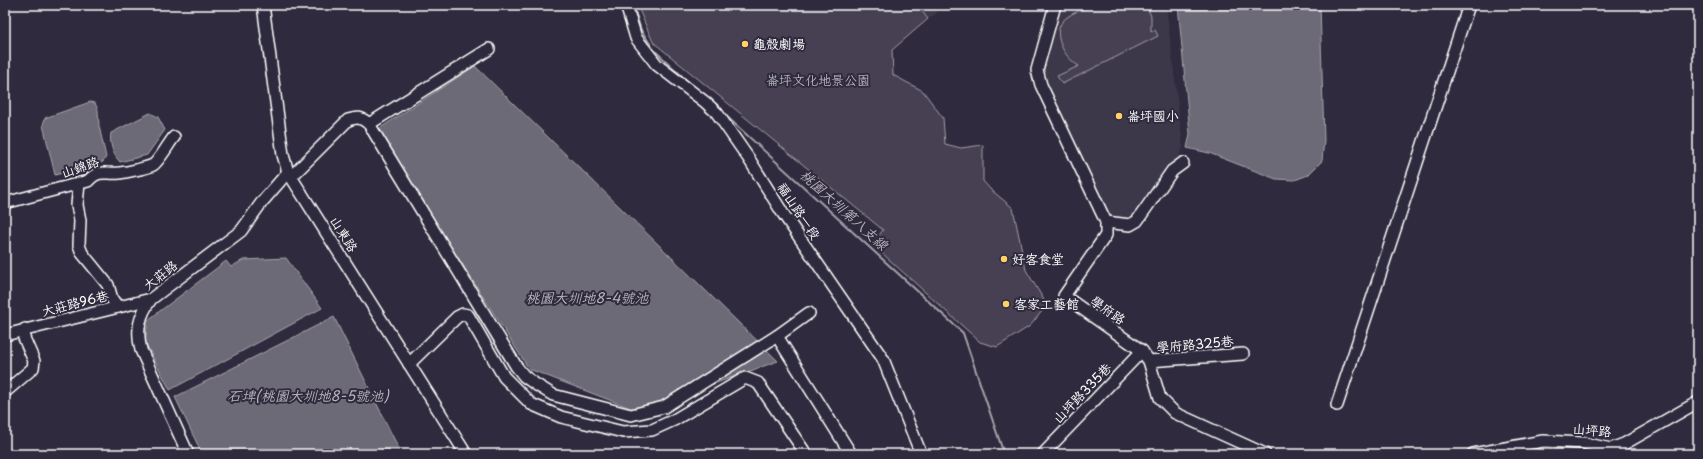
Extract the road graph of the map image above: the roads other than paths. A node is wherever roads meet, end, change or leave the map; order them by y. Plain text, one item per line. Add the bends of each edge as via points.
1 (263, 5) edge
2 (626, 5) edge
3 (1055, 5) edge
4 (1469, 5) edge
5 (489, 49) dead end
6 (369, 124) junction
7 (174, 137) dead end
8 (1183, 163) dead end
9 (289, 175) junction
10 (79, 183) junction
11 (5, 202) edge
12 (1106, 222) junction
13 (151, 299) junction
14 (118, 307) junction
15 (809, 312) dead end
16 (25, 329) junction
17 (5, 335) edge
18 (777, 336) junction
19 (1142, 351) junction
20 (1243, 354) dead end
21 (1149, 361) junction
22 (409, 364) junction
23 (5, 392) edge
24 (1698, 402) edge
25 (1337, 405) dead end
26 (188, 454) edge
27 (466, 454) edge
28 (806, 454) edge
29 (851, 454) edge
30 (921, 454) edge
31 (1043, 454) edge
32 (1265, 454) edge
33 (1473, 454) edge

1 - 9 street, 山東路 via 283,155
2 - 30 street, 福山路一段 via 636,38 658,65 717,113 883,359
3 - 12 street via 1037,70 1041,84
4 - 25 street
5 - 6 street
6 - 9 street, 大莊路 via 357,117 348,120
6 - 18 street via 509,356 524,376 554,394 631,415 664,407
7 - 10 street, 山錦路 via 154,164 118,173 100,173 88,181
8 - 12 street via 1172,171 1137,221 1130,225
9 - 13 street, 大莊路 via 262,202 241,231
9 - 22 street, 山東路
10 - 11 street, 山錦路
10 - 14 street via 79,245 82,253 108,285 112,299
12 - 19 street, 學府路 via 1106,235 1064,296
13 - 14 street, 大莊路96巷
13 - 26 street, 大莊路 via 138,323 138,339
14 - 16 street, 大莊路96巷
15 - 18 street
16 - 17 street, 大莊路96巷
16 - 23 street via 24,338 34,362 33,368
18 - 29 street
19 - 21 street, 學府路
19 - 31 street, 山坪路335巷
20 - 21 street, 學府路325巷
21 - 32 street, 學府路 via 1160,398 1175,413
22 - 27 street, 山東路
22 - 28 street via 457,317 468,314 504,377 524,399 561,418 623,432 652,430 674,420 745,378 758,383
24 - 33 street, 山坪路 via 1611,449 1583,443 1543,441

